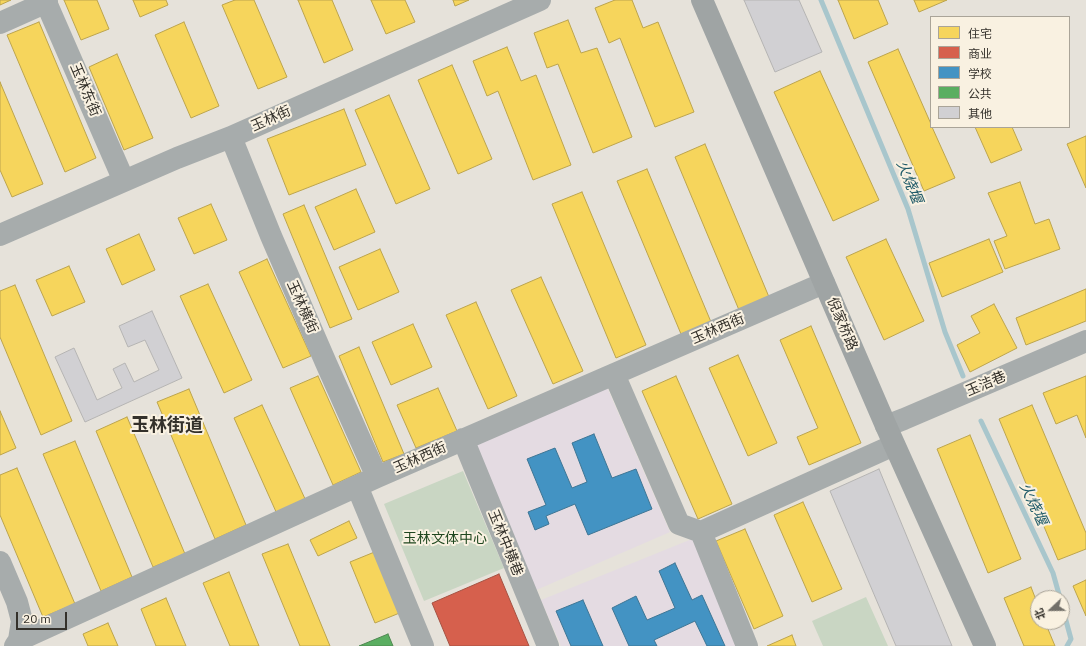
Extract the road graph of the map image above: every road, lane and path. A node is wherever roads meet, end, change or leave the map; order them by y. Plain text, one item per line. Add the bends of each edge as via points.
1 (540, 0) edge
2 (702, 0) edge
3 (46, 1) edge
4 (0, 23) edge
5 (231, 137) junction
6 (124, 181) junction
7 (0, 235) edge
8 (824, 283) junction
9 (1086, 341) edge
10 (614, 374) junction
11 (886, 426) junction
12 (463, 439) junction
13 (894, 445) junction
14 (377, 477) junction
15 (357, 486) junction
16 (701, 532) junction
17 (0, 562) edge
18 (17, 643) edge
19 (423, 646) edge
20 (548, 646) edge
21 (747, 646) edge
22 (985, 646) edge

1 - 5 street, 玉林街
2 - 8 main road, 倪家桥路
3 - 4 street
3 - 6 street, 玉林东街
5 - 6 street, 玉林街
5 - 14 street, 玉林横街 via 268,229
6 - 7 street, 玉林街
8 - 10 street, 玉林西街
8 - 11 main road, 倪家桥路
9 - 11 street, 玉洁巷
10 - 12 street, 玉林西街
10 - 16 street via 679,524
11 - 13 main road, 倪家桥路
12 - 14 street, 玉林西街
12 - 20 street, 玉林中横巷
13 - 16 street
13 - 22 main road, 倪家桥路
14 - 15 street, 玉林西街
15 - 18 street, 玉林西街
15 - 19 street
16 - 21 street
17 - 18 street via 22,621

